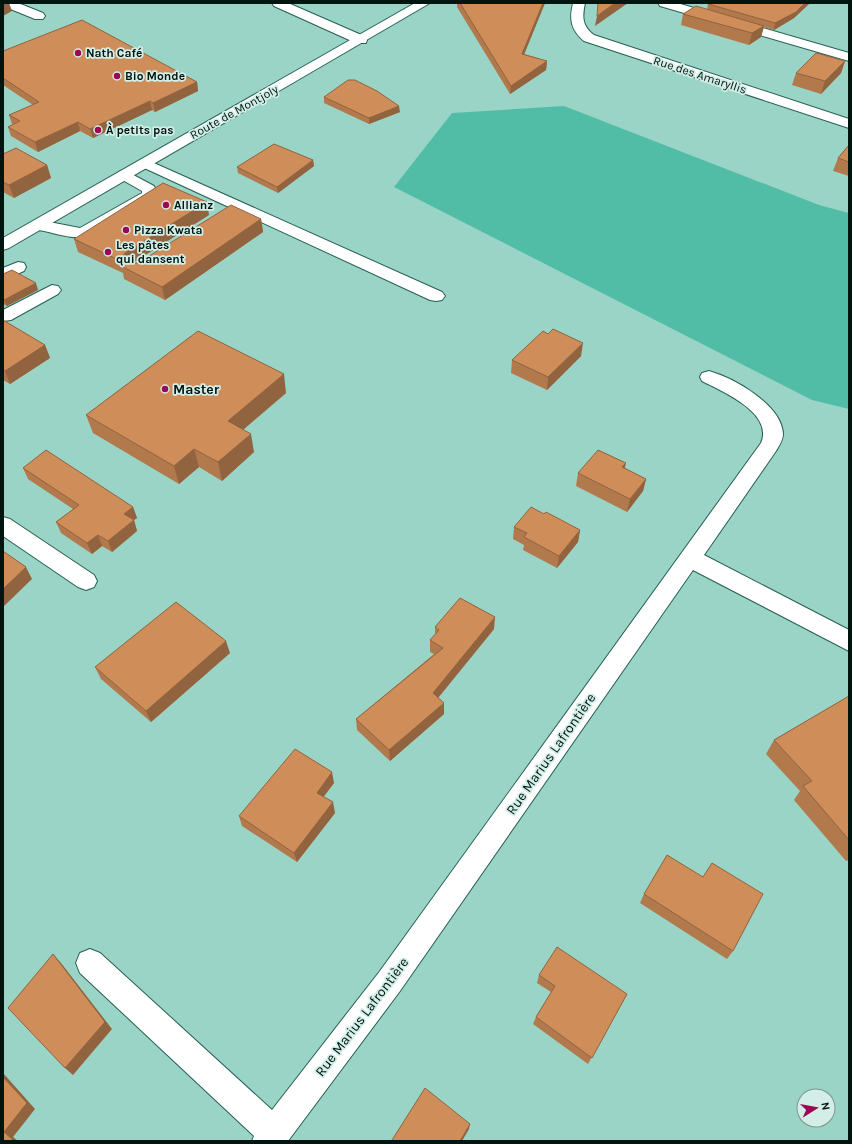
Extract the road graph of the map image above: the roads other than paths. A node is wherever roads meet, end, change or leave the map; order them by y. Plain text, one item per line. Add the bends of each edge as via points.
1 (7, 3) edge
2 (278, 3) edge
3 (424, 3) edge
4 (579, 3) edge
5 (664, 3) edge
6 (39, 16) dead end
7 (361, 40) junction
8 (849, 57) edge
9 (849, 124) edge
10 (145, 163) junction
11 (124, 175) junction
12 (39, 225) junction
13 (3, 245) edge
14 (18, 267) dead end
15 (3, 276) edge
16 (52, 290) dead end
17 (436, 296) dead end
18 (5, 316) dead end
19 (709, 377) dead end
20 (3, 525) edge
21 (690, 558) junction
22 (86, 581) dead end
23 (849, 641) edge
24 (90, 963) dead end
25 (271, 1137) edge

1 - 6 street
2 - 7 street
3 - 7 street, Route de Montjoly
4 - 9 street, Rue des Amaryllis via 575,19 589,38
5 - 8 street
7 - 10 street, Route de Montjoly
10 - 11 street, Route de Montjoly
10 - 17 street via 231,210
11 - 12 street, Route de Montjoly
11 - 12 street via 149,189 150,194 83,233
12 - 13 street, Route de Montjoly
14 - 15 street
16 - 18 street
19 - 21 street, Rue Marius Lafrontière via 755,403 769,420 774,434 769,446
20 - 22 street
21 - 23 street
21 - 25 street, Rue Marius Lafrontière via 390,981
24 - 25 street

